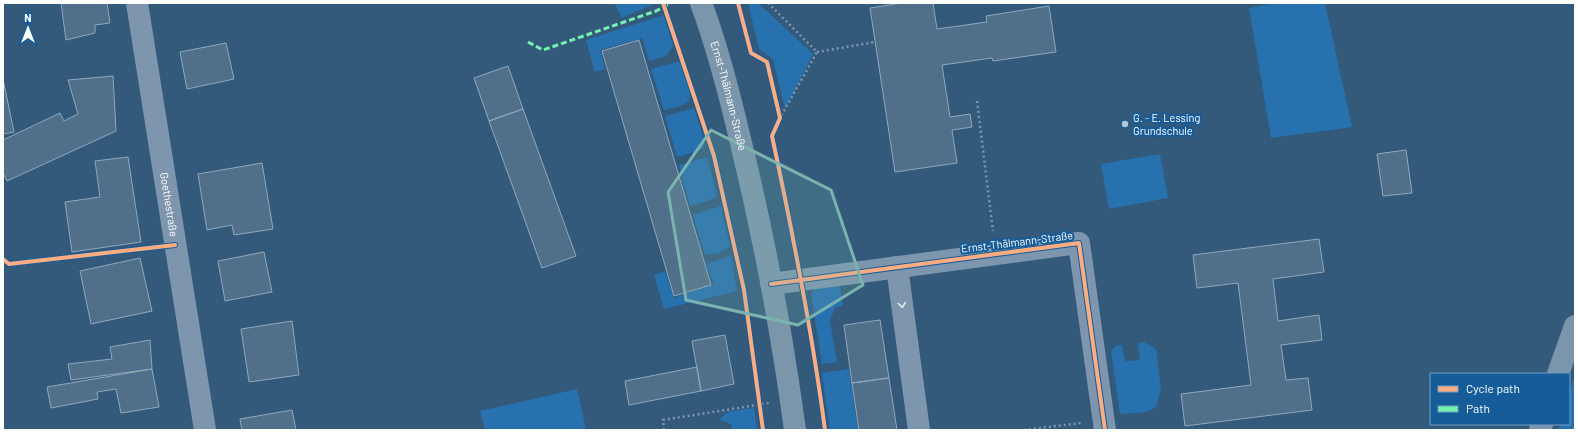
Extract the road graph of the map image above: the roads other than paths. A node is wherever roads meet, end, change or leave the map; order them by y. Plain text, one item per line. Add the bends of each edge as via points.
1 (137, 3) edge
2 (701, 3) edge
3 (897, 267) junction
4 (771, 284) junction
5 (1575, 326) edge
6 (1558, 373) edge
7 (1104, 425) edge
8 (205, 430) edge
9 (795, 430) edge
10 (919, 430) edge

1 - 8 street, Goethestraße
2 - 4 main road, Ernst-Thälmann-Straße via 728,87 754,194
3 - 4 street, Ernst-Thälmann-Straße
3 - 7 street, Ernst-Thälmann-Straße via 1079,243
3 -> 10 street
4 - 9 main road, Ernst-Thälmann-Straße
5 - 6 main road

